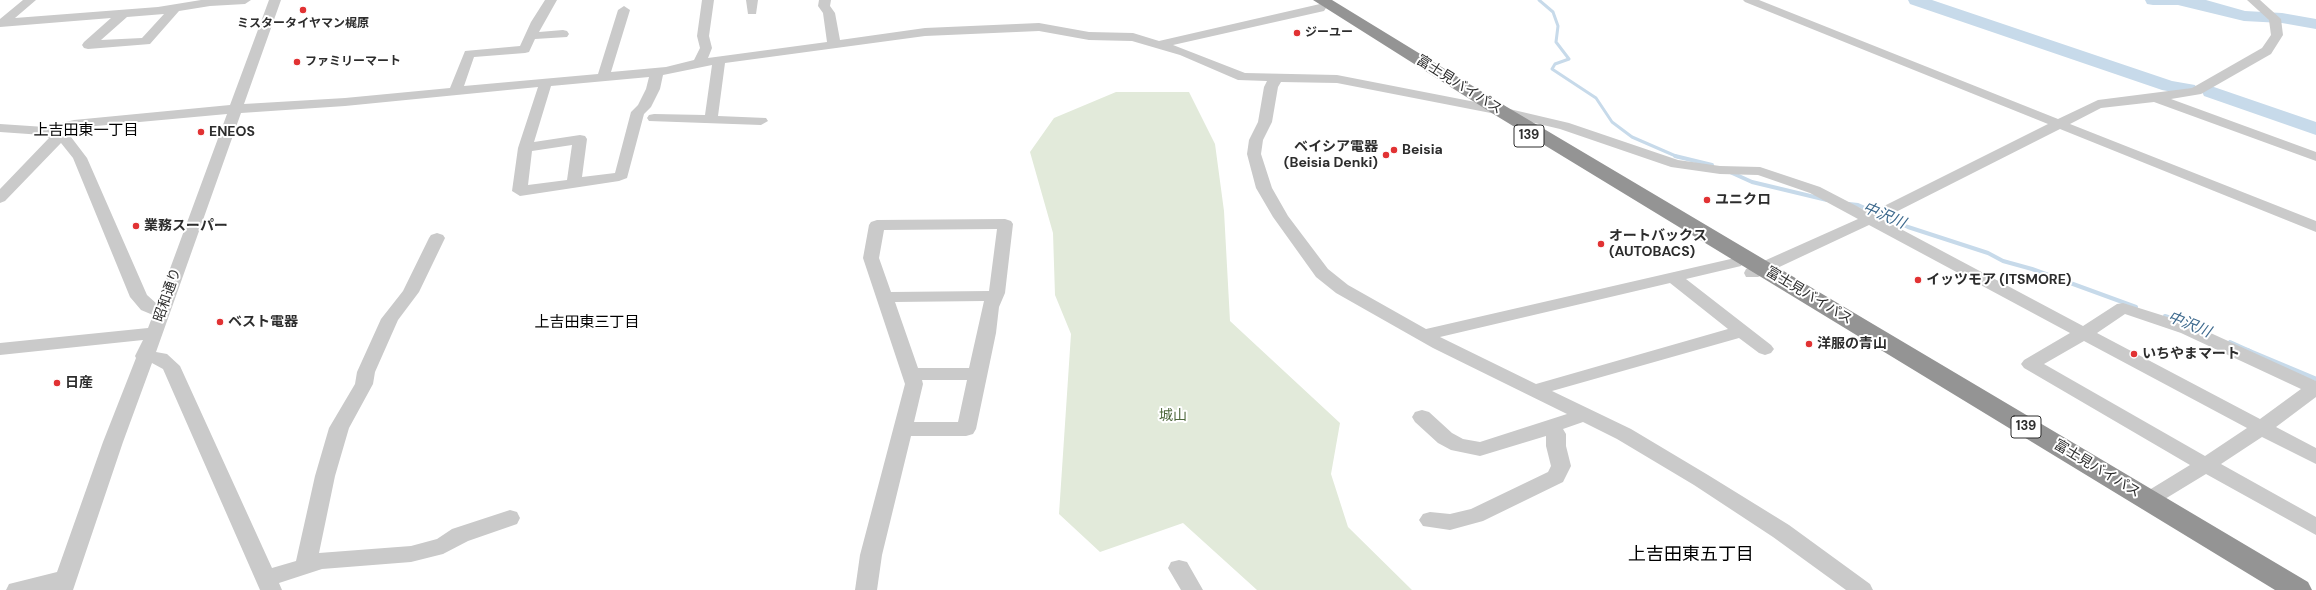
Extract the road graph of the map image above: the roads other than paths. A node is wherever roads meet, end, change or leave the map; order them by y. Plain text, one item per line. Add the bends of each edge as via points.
1 (30, 0) edge
2 (147, 0) edge
3 (245, 0) edge
4 (275, 0) edge
5 (551, 0) edge
6 (708, 0) edge
7 (825, 0) edge
8 (1749, 0) edge
9 (2253, 0) edge
10 (1321, 2) edge
11 (175, 8) junction
12 (624, 10) dead end
13 (136, 12) junction
14 (124, 13) junction
15 (1, 24) edge
16 (564, 34) dead end
17 (530, 36) junction
18 (834, 44) junction
19 (1161, 44) junction
20 (719, 60) junction
21 (700, 63) junction
22 (657, 72) junction
23 (603, 77) junction
24 (1276, 78) junction
25 (546, 82) junction
26 (456, 91) junction
27 (2155, 98) junction
28 (644, 106) junction
29 (1480, 107) junction
30 (236, 109) junction
31 (1501, 111) junction
32 (711, 120) junction
33 (761, 121) dead end
34 (2059, 124) junction
35 (0, 128) edge
36 (51, 134) junction
37 (525, 148) junction
38 (2316, 157) edge
39 (574, 183) junction
40 (0, 198) edge
41 (1871, 219) junction
42 (2316, 227) edge
43 (437, 238) dead end
44 (1750, 268) junction
45 (1673, 278) junction
46 (996, 296) junction
47 (883, 297) junction
48 (161, 312) junction
49 (1742, 331) junction
50 (155, 333) junction
51 (2084, 334) junction
52 (1424, 335) junction
53 (0, 349) edge
54 (1765, 349) dead end
55 (144, 356) junction
56 (910, 374) junction
57 (977, 374) junction
58 (1535, 390) junction
59 (1583, 415) junction
60 (1422, 417) dead end
61 (1552, 427) junction
62 (2261, 428) junction
63 (903, 429) junction
64 (2316, 457) edge
65 (2206, 465) junction
66 (2148, 500) junction
67 (510, 518) dead end
68 (1430, 520) dead end
69 (2316, 527) edge
70 (306, 566) junction
71 (1179, 568) dead end
72 (65, 584) edge
73 (269, 584) edge
74 (16, 590) edge
75 (866, 590) edge
76 (1192, 590) edge
77 (1862, 590) edge
78 (2271, 590) edge
79 (2298, 590) edge

1 - 15 street
2 - 13 street
3 - 11 street
4 - 30 street, 昭和通り
5 - 17 street
6 - 21 street via 703,36 706,48
7 - 18 street via 824,6 830,14
8 - 34 street
9 - 27 street via 2275,19 2277,35 2267,51 2196,90
10 - 19 street
10 - 29 highway, 富士見バイパス / 139
10 - 31 highway, 富士見バイパス / 139
11 - 13 street
11 - 14 street via 146,41 88,45
12 - 23 street
13 - 14 street
14 - 15 street
16 - 17 street
17 - 26 street via 525,49 469,54
18 - 19 street via 924,32 1039,27 1089,36 1133,37
18 - 20 street
19 - 24 street via 1243,77
20 - 21 street
20 - 32 street
21 - 22 street
22 - 23 street
22 - 28 street via 656,83
23 - 25 street
24 - 29 street via 1337,79
24 - 52 street via 1271,87 1265,122 1256,140 1254,154 1264,188 1281,217 1322,273 1342,289
25 - 26 street
25 - 37 street
26 - 30 street
27 - 34 street via 2098,104
27 - 38 street
28 - 32 street via 657,108 656,124
28 - 39 street via 638,112 622,175 619,178
29 - 31 street
29 - 44 highway, 富士見バイパス / 139
30 - 36 street via 74,124
30 - 48 street, 昭和通り
31 - 41 street via 1564,126 1676,164 1720,170 1760,171 1815,190
31 - 44 highway, 富士見バイパス / 139
32 - 33 street
34 - 41 street
34 - 42 street
35 - 36 street
36 - 40 street
36 - 48 street via 66,140 80,158 139,297 147,306
37 - 39 street via 520,191
37 - 39 street via 580,139
41 - 44 street
41 - 51 street
43 - 70 street via 411,292 390,319 366,372 364,384 339,428 325,476
44 - 45 street
44 - 66 highway, 富士見バイパス / 139
44 - 78 highway, 富士見バイパス / 139
45 - 49 street
45 - 52 street
46 - 47 street
46 - 47 street via 1005,224 877,225 871,258
46 - 57 street via 990,307 987,333
47 - 56 street
48 - 50 street, 昭和通り
49 - 54 street
49 - 58 street
50 - 53 street
50 - 55 street, 昭和通り
51 - 62 street
51 - 62 street via 2123,308 2187,329 2315,388
51 - 65 street via 2030,364
52 - 58 street
55 - 72 street, 昭和通り
55 - 73 street via 161,358 171,366
56 - 57 street
56 - 63 street via 914,384
57 - 63 street via 966,429
58 - 59 street
59 - 61 street
59 - 77 street via 1624,434 1701,480 1781,531
60 - 61 street via 1445,438 1470,448 1480,448
61 - 68 street via 1556,434 1561,466 1556,477 1486,512 1450,522
62 - 64 street
62 - 65 street
63 - 75 street via 871,555
65 - 66 street
65 - 69 street
66 - 79 highway, 富士見バイパス / 139
67 - 70 street via 460,535 442,546 411,554 322,561
70 - 73 street
71 - 76 street
72 - 74 street

